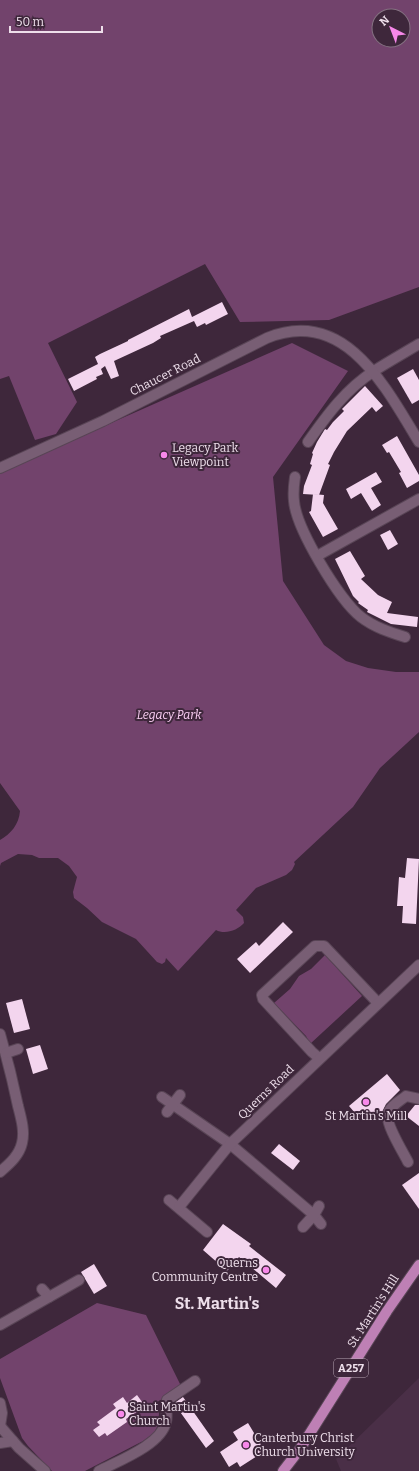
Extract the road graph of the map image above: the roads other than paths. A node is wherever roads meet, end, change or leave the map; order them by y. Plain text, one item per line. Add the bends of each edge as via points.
1 (419, 344) edge
2 (373, 372) junction
3 (308, 442) dead end
4 (419, 442) edge
5 (0, 468) edge
6 (295, 477) dead end
7 (419, 499) edge
8 (317, 556) junction
9 (405, 637) dead end
10 (419, 965) edge
11 (378, 1003) junction
12 (0, 1034) edge
13 (18, 1049) dead end
14 (6, 1053) junction
15 (319, 1058) junction
16 (180, 1095) dead end
17 (162, 1097) dead end
18 (419, 1098) edge
19 (169, 1108) junction
20 (230, 1144) junction
21 (408, 1162) dead end
22 (0, 1172) edge
23 (169, 1200) dead end
24 (319, 1206) dead end
25 (179, 1207) junction
26 (314, 1215) junction
27 (321, 1224) dead end
28 (303, 1227) dead end
29 (207, 1232) dead end
30 (419, 1265) edge
31 (79, 1280) dead end
32 (42, 1289) dead end
33 (49, 1297) junction
34 (0, 1325) edge
35 (195, 1381) dead end
36 (0, 1403) edge
37 (0, 1426) edge
38 (13, 1441) junction
39 (0, 1443) edge
40 (45, 1471) edge
41 (99, 1471) edge
42 (283, 1471) edge

1 - 2 street
2 - 3 street via 337,403
2 - 4 street via 386,388
2 - 5 street, Chaucer Road via 345,344 329,337 302,330 274,335 103,421
6 - 8 street via 294,501 297,515
7 - 8 street
8 - 9 street via 332,584 359,616 371,624
10 - 11 street, Querns Road
11 - 15 street, Querns Road
11 - 15 street via 324,946 315,946 262,995
12 - 14 street
13 - 14 street
14 - 22 street via 23,1137 18,1153
15 - 20 street, Querns Road
16 - 19 street
17 - 19 street
18 - 21 street via 406,1096 388,1113 388,1121
19 - 20 street
20 - 25 street, Querns Road
20 - 26 street
23 - 25 street
24 - 26 street
25 - 29 street
26 - 27 street
26 - 28 street
30 - 42 main road, St. Martin's Hill / A257 via 300,1449
31 - 33 street
32 - 33 street
33 - 34 street
35 - 41 street via 167,1400 166,1422 160,1435 137,1451
36 - 37 street
37 - 38 street
38 - 39 street
38 - 40 street

